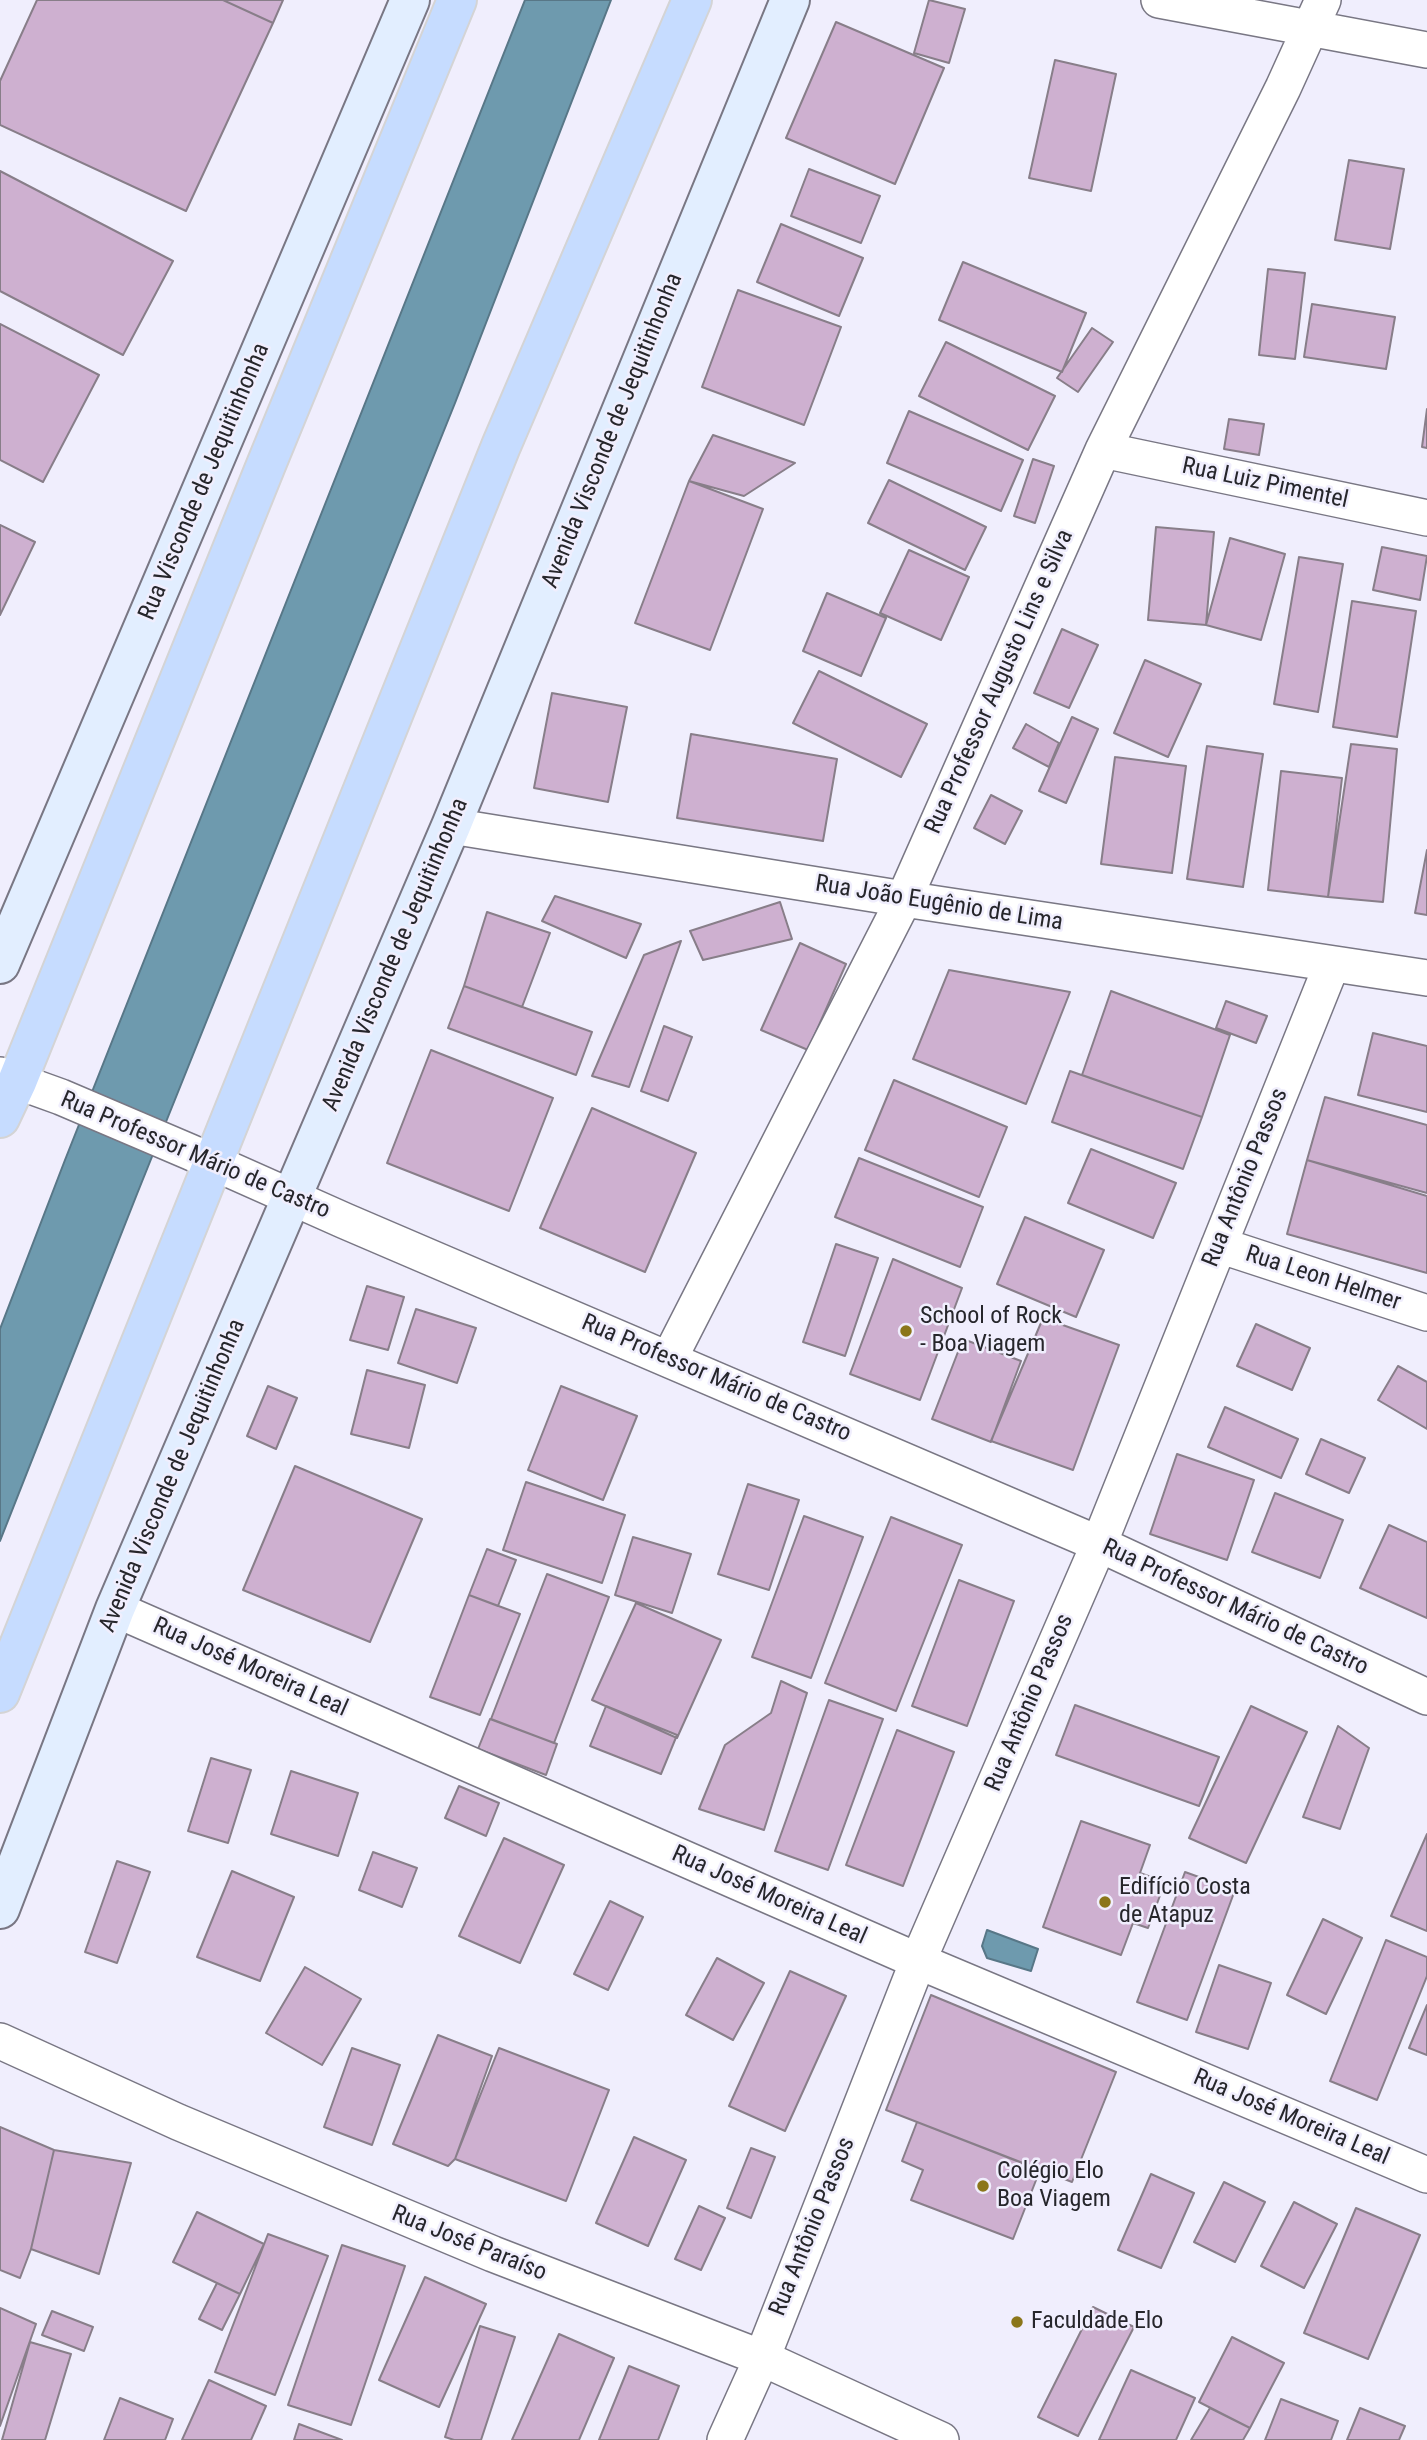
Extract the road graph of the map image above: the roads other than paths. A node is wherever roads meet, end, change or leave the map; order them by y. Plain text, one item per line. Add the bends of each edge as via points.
1 (410, 0) edge
2 (457, 0) edge
3 (692, 0) edge
4 (790, 0) edge
5 (1159, 0) edge
6 (1316, 14) edge
7 (1427, 50) edge
8 (1103, 450) junction
9 (1427, 518) edge
10 (452, 826) junction
11 (904, 900) junction
12 (0, 964) edge
13 (1332, 964) junction
14 (1427, 978) edge
15 (8, 1079) edge
16 (0, 1118) edge
17 (214, 1164) junction
18 (291, 1197) junction
19 (1219, 1245) junction
20 (1427, 1313) edge
21 (668, 1359) junction
22 (1099, 1544) junction
23 (115, 1609) junction
24 (0, 1693) edge
25 (1427, 1697) edge
26 (0, 1909) edge
27 (918, 1961) junction
28 (0, 2040) edge
29 (1427, 2175) edge
30 (762, 2358) junction
31 (725, 2440) edge
32 (941, 2440) edge

1 - 12 street, Rua Visconde de Jequitinhonha
2 - 15 main road
3 - 17 main road via 496,459
4 - 10 street, Avenida Visconde de Jequitinhonha
5 - 6 street
6 - 7 street
6 - 8 street, Rua Professor Augusto Lins e Silva
8 - 9 street, Rua Luiz Pimentel
8 - 11 street, Rua Professor Augusto Lins e Silva
10 - 11 street, Rua João Eugênio de Lima
10 - 18 street, Avenida Visconde de Jequitinhonha
11 - 13 street, Rua João Eugênio de Lima
11 - 21 street, Rua Professor Augusto Lins e Silva
13 - 14 street, Rua João Eugênio de Lima
13 - 19 street, Rua Antônio Passos
15 - 16 main road
15 - 17 street, Rua Professor Mário de Castro via 61,1097
17 - 18 street, Rua Professor Mário de Castro
17 - 24 main road
18 - 21 street, Rua Professor Mário de Castro
18 - 23 street, Avenida Visconde de Jequitinhonha
19 - 20 street, Rua Leon Helmer
19 - 22 street, Rua Antônio Passos
21 - 22 street, Rua Professor Mário de Castro
22 - 25 street, Rua Professor Mário de Castro
22 - 27 street, Rua Antônio Passos
23 - 26 street, Avenida Visconde de Jequitinhonha
23 - 27 street, Rua José Moreira Leal
27 - 29 street, Rua José Moreira Leal
27 - 30 street, Rua Antônio Passos
28 - 30 street, Rua José Paraíso via 178,2122 493,2255
30 - 31 street, Rua Antônio Passos
30 - 32 street, Rua José Paraíso

